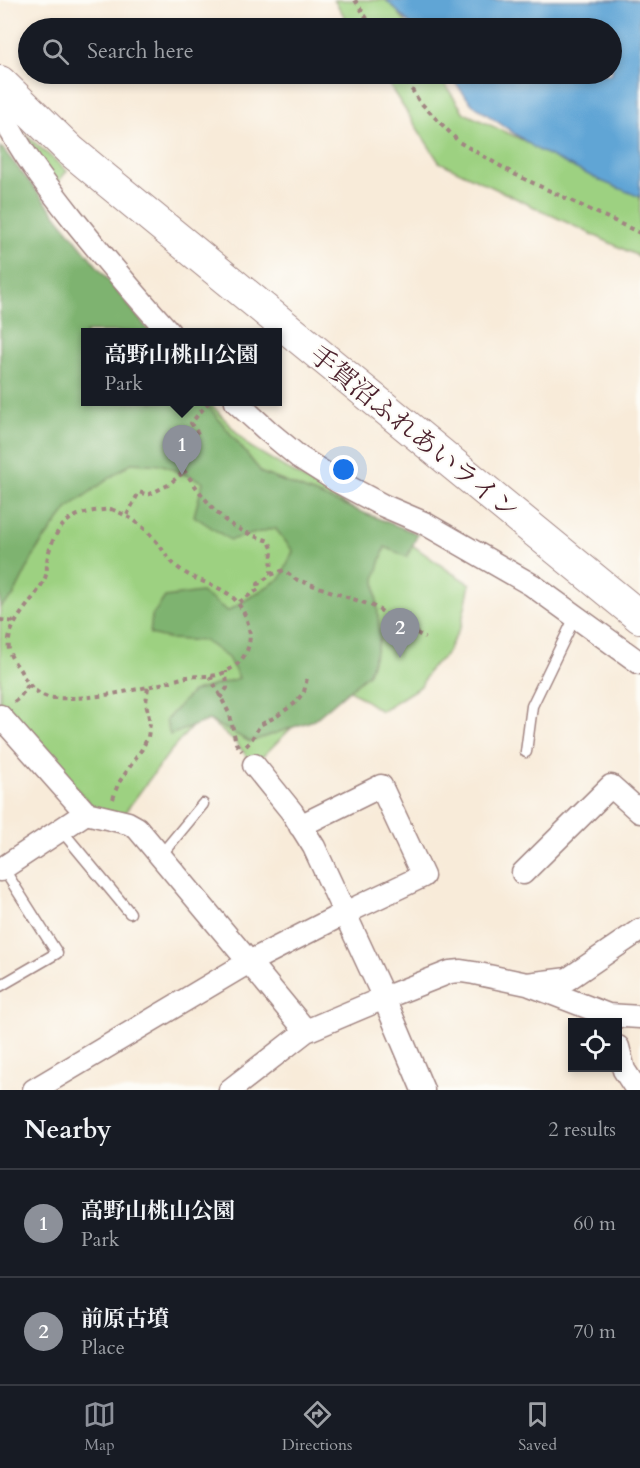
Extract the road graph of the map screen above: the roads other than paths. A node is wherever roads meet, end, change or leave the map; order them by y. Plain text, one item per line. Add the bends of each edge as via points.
1 (0, 82) edge
2 (0, 110) edge
3 (165, 328) edge
4 (240, 406) edge
5 (575, 617) junction
6 (640, 617) edge
7 (640, 663) edge
8 (6, 710) edge
9 (7, 738) edge
10 (526, 752) dead end
11 (248, 758) road end
12 (203, 804) dead end
13 (640, 812) edge
14 (86, 813) junction
15 (300, 826) junction
16 (62, 831) junction
17 (160, 856) junction
18 (2, 869) edge
19 (523, 873) dead end
20 (130, 913) dead end
21 (345, 914) junction
22 (640, 930) edge
23 (249, 962) junction
24 (527, 984) junction
25 (0, 986) edge
26 (384, 998) junction
27 (640, 1017) edge
28 (607, 1018) edge
29 (622, 1018) edge
30 (306, 1031) junction
31 (622, 1062) edge
32 (34, 1090) edge
33 (230, 1090) edge
34 (423, 1090) edge
35 (637, 1090) edge

1 - 6 street, 手賀沼ふれあいライン via 70,150
2 - 3 street via 35,171
4 - 5 street via 299,456 337,481 424,523 532,585
5 - 7 street
5 - 10 lane via 532,706
8 - 9 street
9 - 14 street
11 - 15 street
12 - 17 lane
13 - 19 street via 611,786
14 - 16 street
14 - 17 street via 137,828
15 - 21 street
15 - 21 street via 381,786 423,876
16 - 18 street
16 - 20 lane
17 - 23 street
18 - 25 lane via 57,953
21 - 23 street
21 - 26 street
22 - 24 street via 568,979
23 - 30 street
23 - 32 street
24 - 26 street via 450,972
24 - 28 street
26 - 30 street
26 - 34 street
27 - 29 street
30 - 33 street
31 - 35 street

